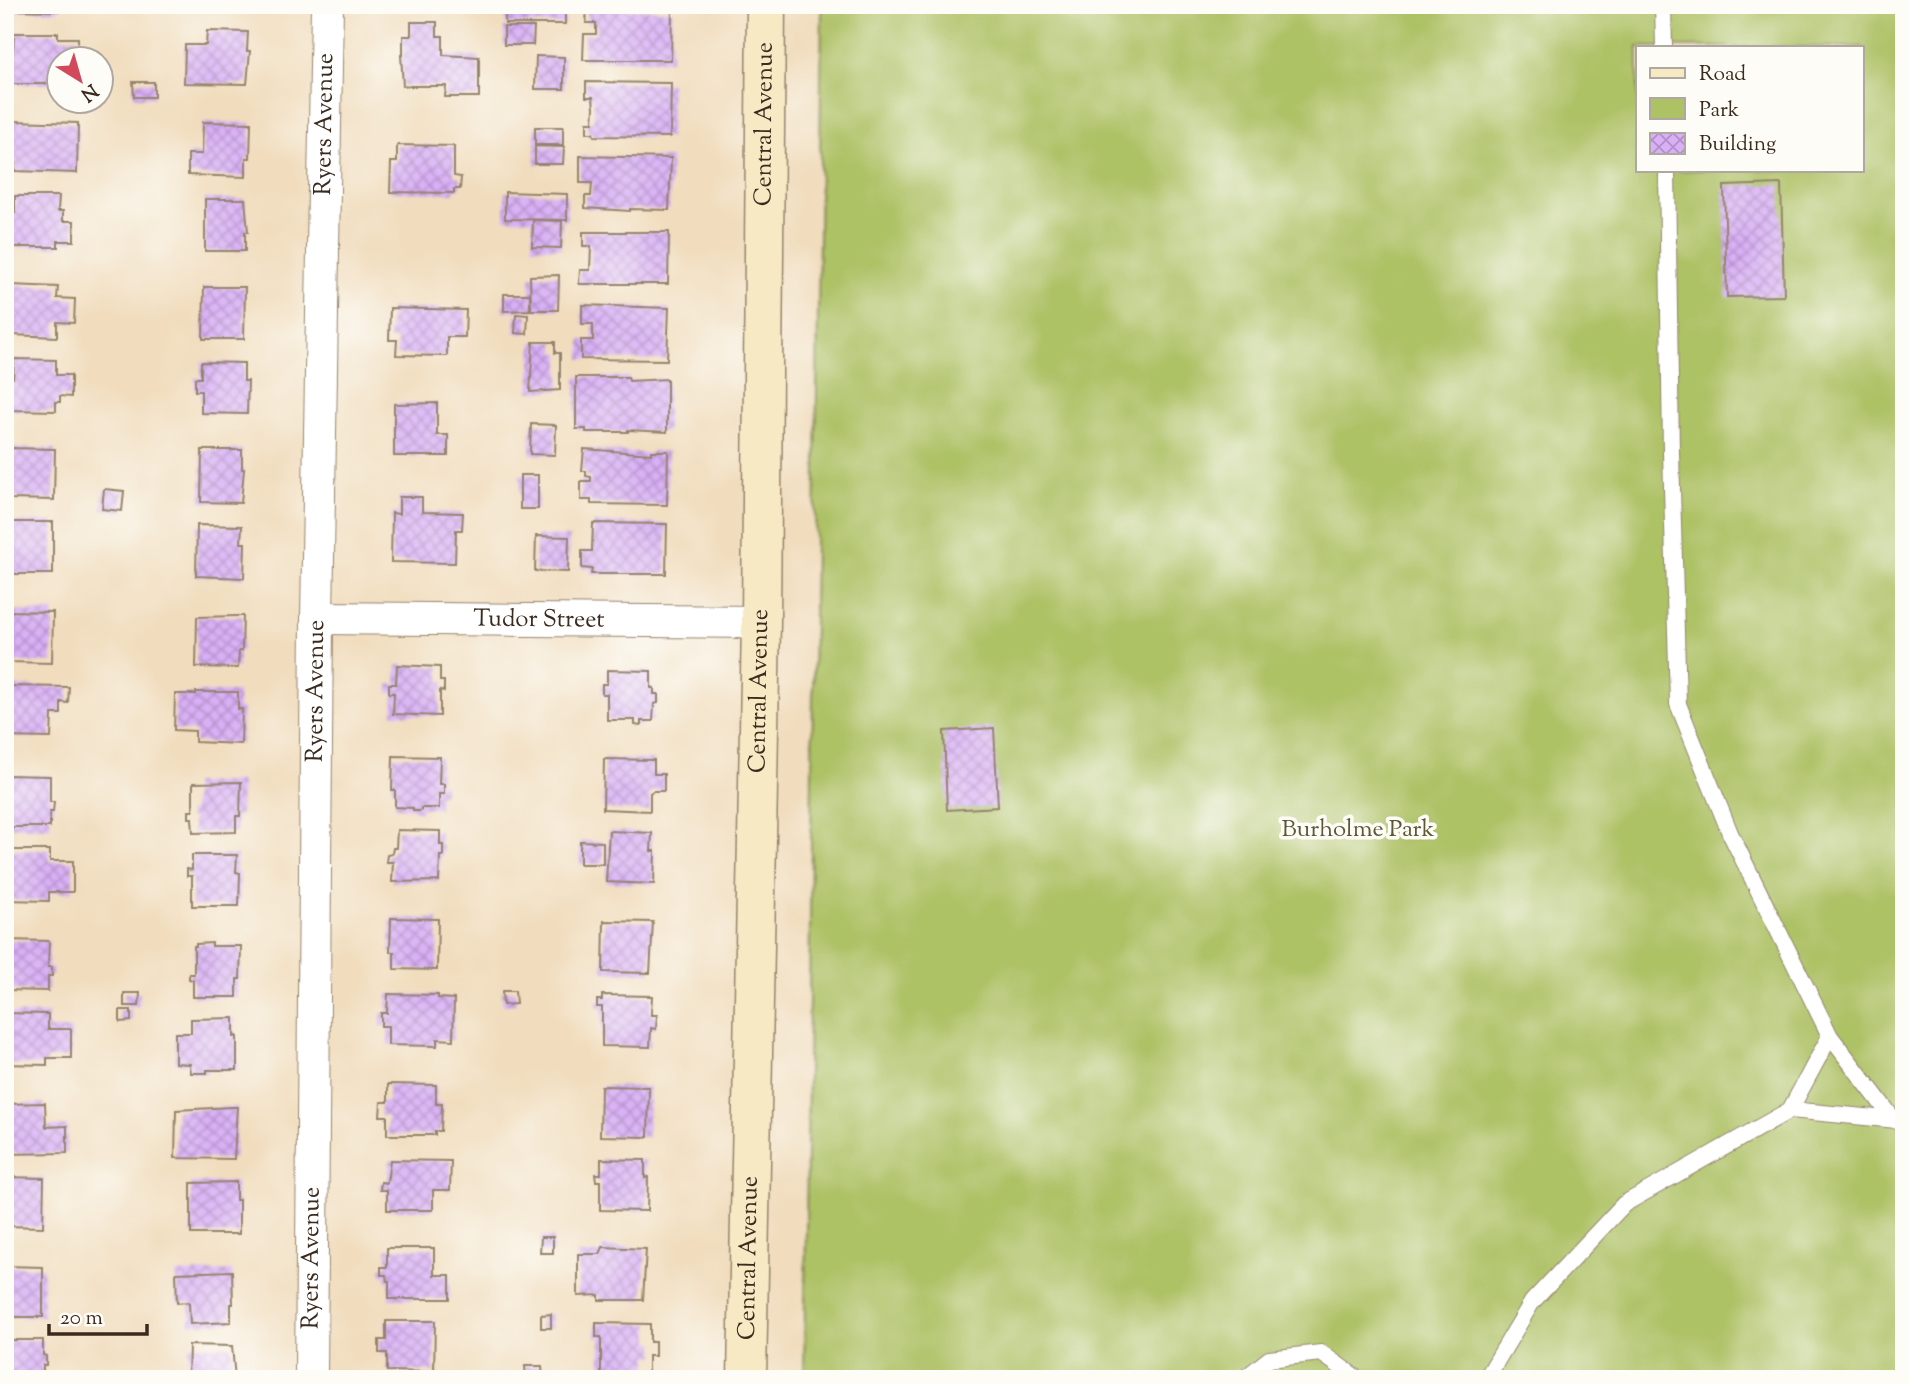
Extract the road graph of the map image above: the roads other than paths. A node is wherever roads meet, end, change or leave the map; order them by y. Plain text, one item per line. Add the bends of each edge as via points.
1 (327, 5) edge
2 (766, 5) edge
3 (1663, 5) edge
4 (1664, 46) edge
5 (1667, 172) edge
6 (317, 618) junction
7 (761, 622) junction
8 (1830, 1036) junction
9 (1790, 1110) junction
10 (1899, 1120) edge
11 (311, 1379) edge
12 (747, 1379) edge
13 (1244, 1379) edge
14 (1358, 1379) edge
15 (1486, 1379) edge

1 - 6 street, Ryers Avenue
2 - 7 main road, Central Avenue
3 - 4 lane
5 - 8 lane via 1678,704 1730,833
6 - 7 street, Tudor Street
6 - 11 street, Ryers Avenue
7 - 12 main road, Central Avenue
8 - 9 lane
8 - 10 lane
9 - 10 lane
9 - 15 lane via 1624,1204 1532,1302
13 - 14 lane via 1269,1360 1321,1353

